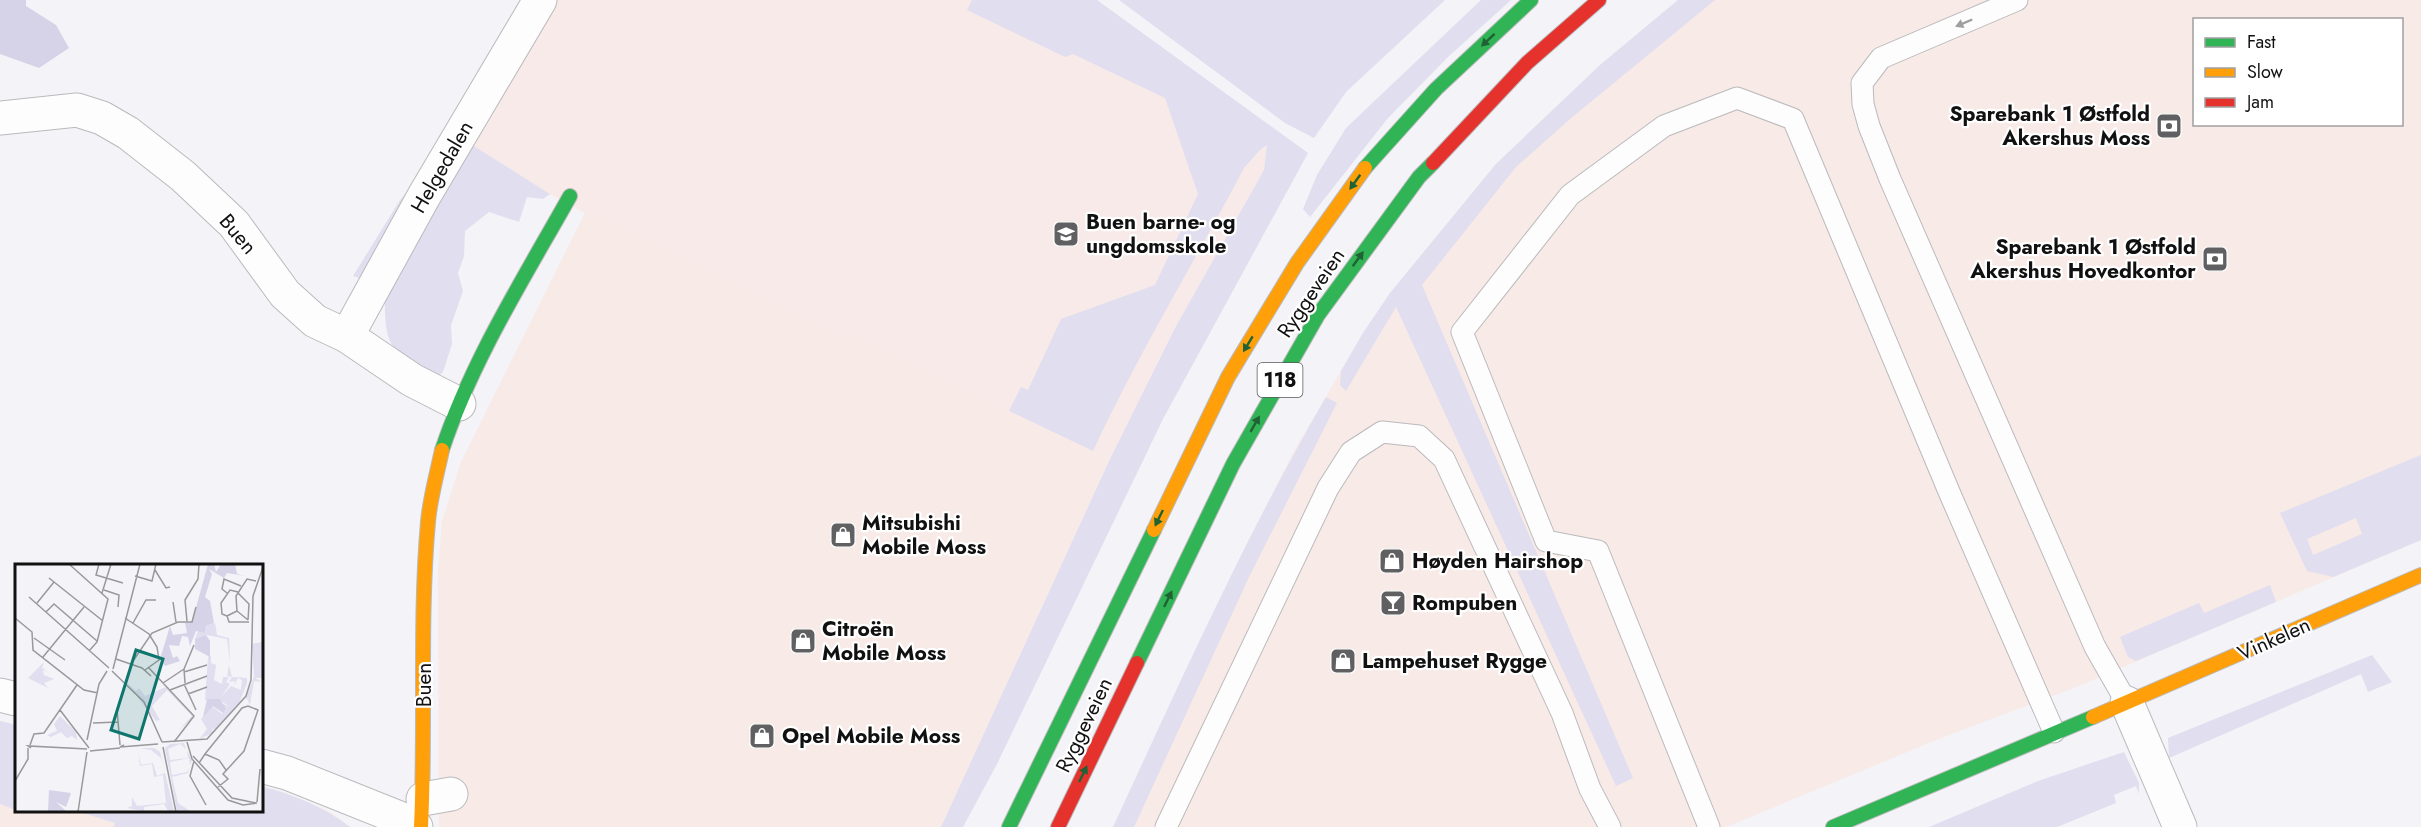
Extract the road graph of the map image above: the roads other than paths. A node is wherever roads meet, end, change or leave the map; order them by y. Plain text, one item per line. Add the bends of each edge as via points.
1 (540, 0) edge
2 (1531, 0) edge
3 (1599, 0) edge
4 (2018, 0) edge
5 (0, 118) edge
6 (570, 196) dead end
7 (347, 336) junction
8 (459, 404) junction
9 (2421, 575) edge
10 (0, 695) edge
11 (15, 699) edge
12 (2127, 703) junction
13 (2054, 732) junction
14 (262, 766) edge
15 (428, 812) edge
16 (1009, 827) edge
17 (1058, 827) edge
18 (1166, 827) edge
19 (1610, 827) edge
20 (1709, 827) edge
21 (1833, 827) edge
22 (2180, 827) edge

1 - 7 street, Helgedalen
2 -> 16 main road, Ryggeveien / 118 via 1436,89 1366,166 1297,262 1228,376
17 -> 3 main road, Ryggeveien / 118 via 1233,464 1318,315 1419,177 1527,63
4 -> 12 lane via 1881,58 1862,83 1863,104 1890,179 2095,647
5 - 7 street, Buen via 77,110 128,133 183,176 234,224 285,294 315,321
6 - 8 main road, Buen via 490,338
7 - 8 street, Buen via 412,380
8 - 15 main road, Buen via 442,449 428,519 423,598
9 - 12 main road, Vinkelen
10 - 11 street
12 - 13 main road, Vinkelen
12 - 22 street
13 - 20 lane via 1793,119 1737,98 1664,126 1570,195 1462,332 1546,541 1598,551
13 - 21 main road, Vinkelen
14 - 15 street via 402,819
18 - 19 lane via 1328,489 1352,452 1382,432 1419,436 1444,459 1562,713 1590,789

